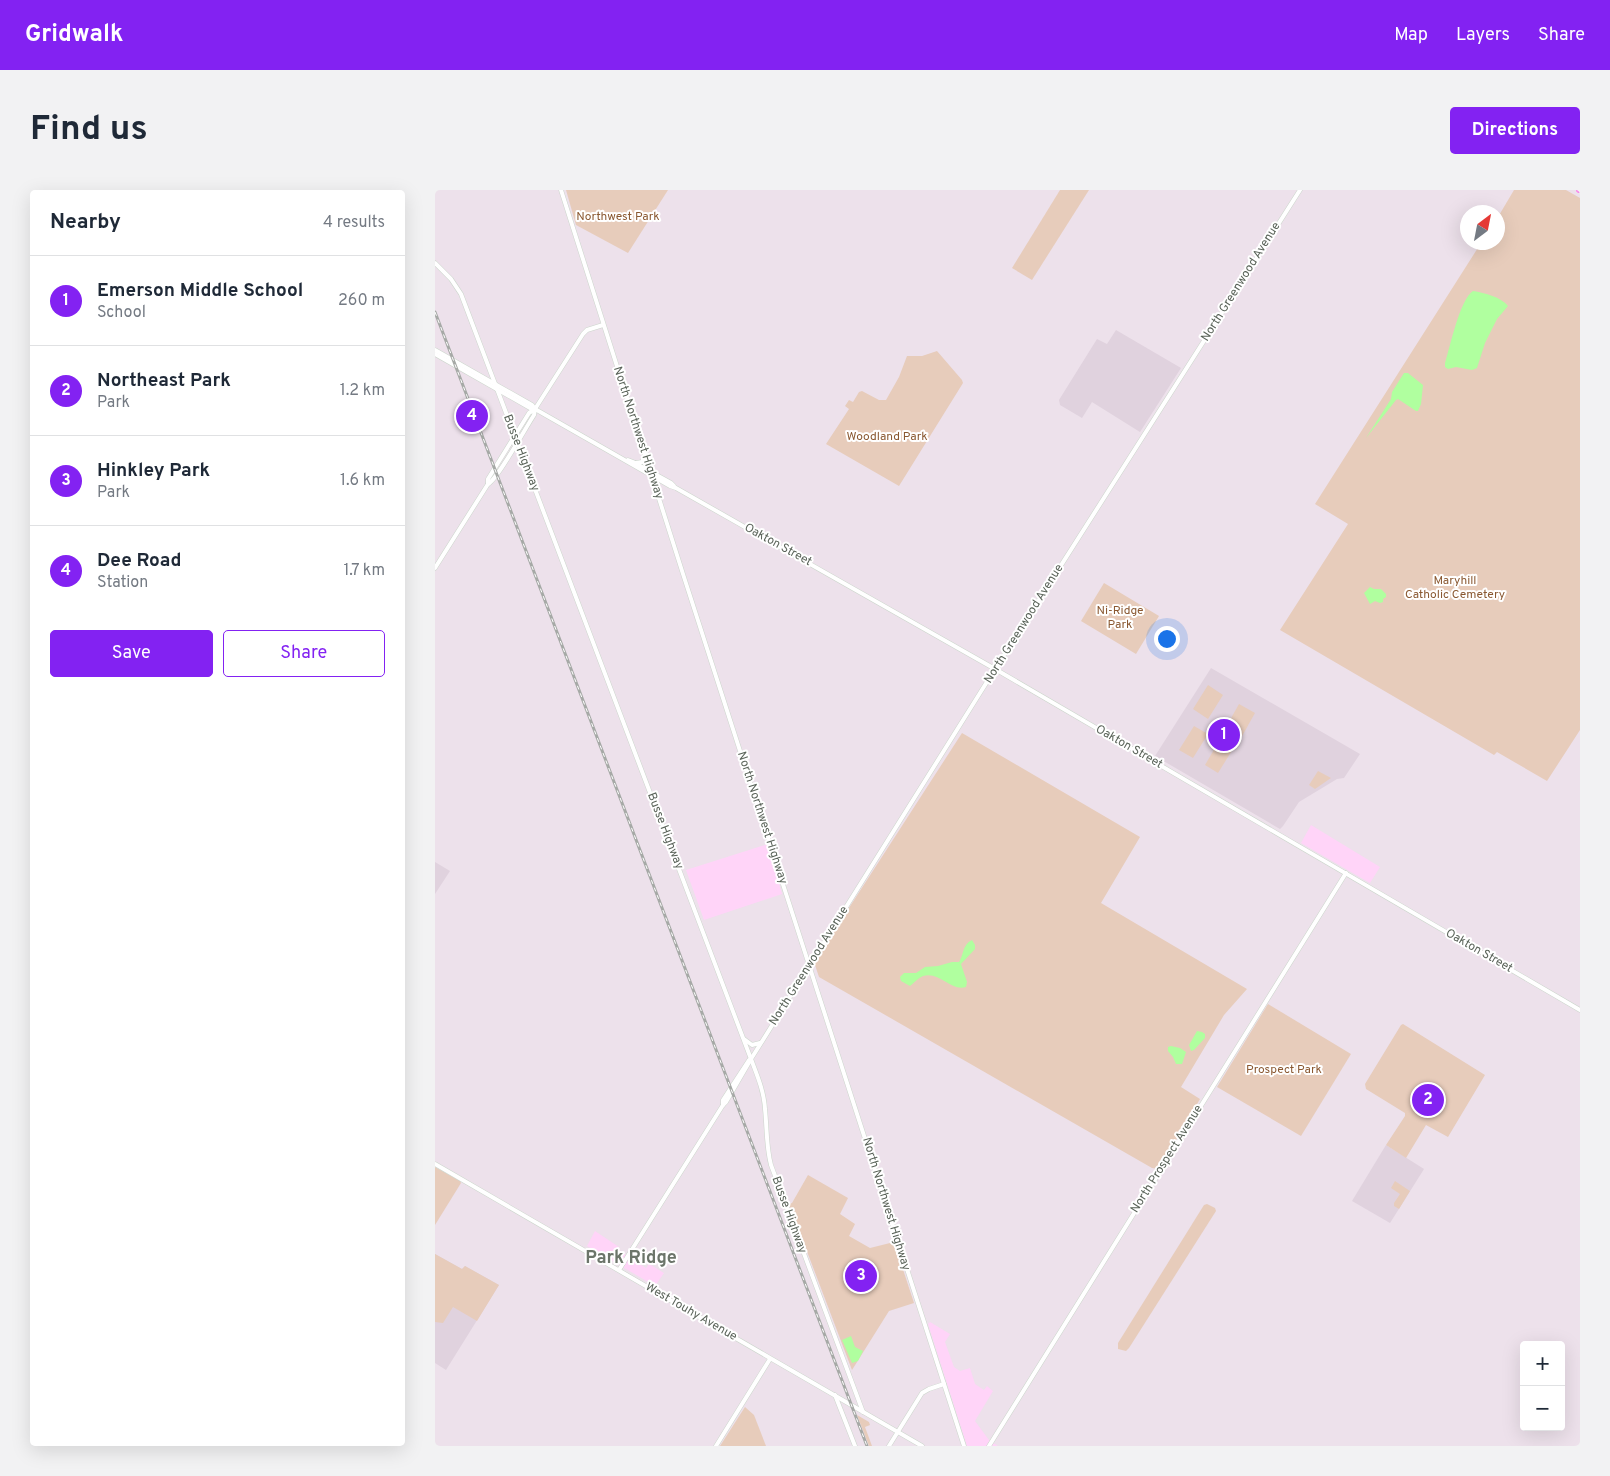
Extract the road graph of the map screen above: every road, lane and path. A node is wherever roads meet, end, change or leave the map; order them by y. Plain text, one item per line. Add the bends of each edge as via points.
1 (561, 190) edge
2 (1300, 190) edge
3 (435, 263) edge
4 (603, 325) junction
5 (435, 350) edge
6 (435, 354) edge
7 (495, 384) junction
8 (497, 389) junction
9 (535, 409) junction
10 (514, 437) junction
11 (516, 442) junction
12 (521, 453) junction
13 (645, 454) junction
14 (509, 455) junction
15 (627, 460) junction
16 (636, 463) junction
17 (651, 474) junction
18 (488, 484) junction
19 (666, 484) junction
20 (676, 488) junction
21 (657, 492) junction
22 (435, 568) edge
23 (995, 669) junction
24 (1345, 873) junction
25 (810, 965) junction
26 (1580, 1010) edge
27 (743, 1039) junction
28 (762, 1042) junction
29 (751, 1058) junction
30 (745, 1071) junction
31 (758, 1076) junction
32 (723, 1105) junction
33 (435, 1164) edge
34 (619, 1270) junction
35 (770, 1359) junction
36 (944, 1384) junction
37 (835, 1396) junction
38 (863, 1412) junction
39 (898, 1432) junction
40 (717, 1446) edge
41 (855, 1446) edge
42 (889, 1446) edge
43 (922, 1446) edge
44 (964, 1446) edge
45 (989, 1446) edge

1 - 4 main road, North Northwest Highway
2 - 23 main road, North Greenwood Avenue
3 - 7 main road, Busse Highway via 461,294
4 - 9 main road via 584,332
4 - 13 main road, North Northwest Highway
5 - 7 main road, Oakton Street
6 - 8 main road, Oakton Street
7 - 8 main road, Busse Highway
7 - 9 main road, Oakton Street
8 - 9 main road, Oakton Street
8 - 10 main road, Busse Highway
9 - 10 main road
9 - 11 main road
9 - 15 main road, Oakton Street
10 - 11 main road, Busse Highway
10 - 18 main road
11 - 12 main road, Busse Highway
11 - 14 main road
12 - 14 main road
12 - 27 main road, Busse Highway
13 - 16 main road via 641,462
13 - 17 main road, North Northwest Highway
14 - 18 main road
15 - 16 main road, Oakton Street
15 - 17 main road, Oakton Street
16 - 17 main road, Oakton Street
17 - 19 main road, Oakton Street
17 - 20 main road, Oakton Street
17 - 21 main road, North Northwest Highway
18 - 22 main road
19 - 20 main road, Oakton Street
19 - 21 main road
20 - 23 main road, Oakton Street
21 - 25 main road, North Northwest Highway
23 - 24 main road, Oakton Street
23 - 25 main road, North Greenwood Avenue
24 - 26 main road, Oakton Street
24 - 45 main road, North Prospect Avenue
25 - 28 main road, North Greenwood Avenue
25 - 36 main road, North Northwest Highway
27 - 28 main road via 752,1045
27 - 29 main road, Busse Highway
28 - 29 main road, North Greenwood Avenue
29 - 30 main road, North Greenwood Avenue
29 - 31 main road, Busse Highway
29 - 32 main road, North Greenwood Avenue via 723,1100
30 - 31 main road via 751,1070
30 - 32 main road, North Greenwood Avenue
31 - 38 main road, Busse Highway via 771,1164
32 - 34 main road, North Greenwood Avenue
33 - 34 main road, West Touhy Avenue
34 - 35 main road, West Touhy Avenue
35 - 37 main road, West Touhy Avenue
35 - 40 main road
36 - 39 main road via 923,1394
36 - 44 main road, North Northwest Highway
37 - 38 main road, West Touhy Avenue
37 - 41 main road
38 - 39 main road, West Touhy Avenue
39 - 42 main road
39 - 43 main road, West Touhy Avenue

